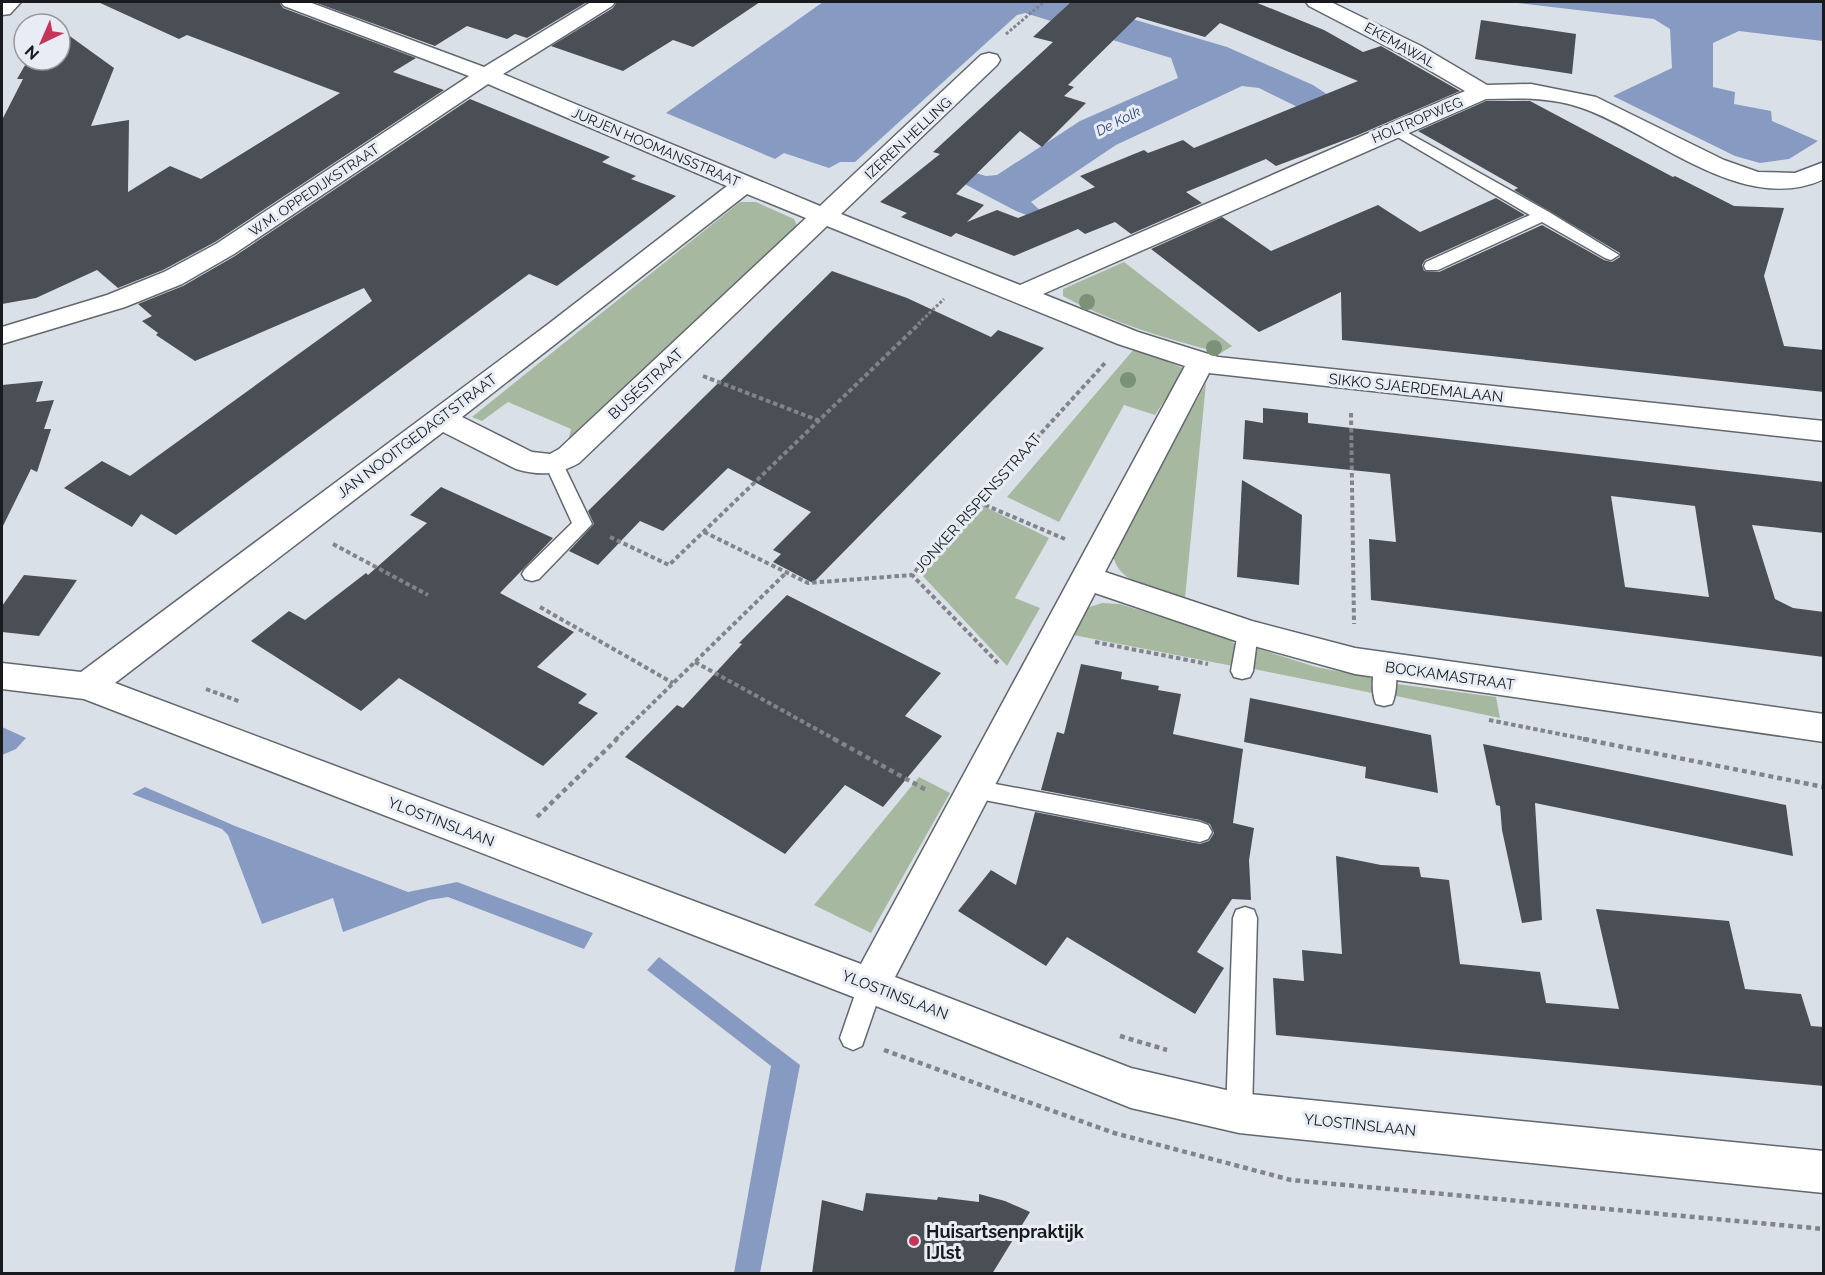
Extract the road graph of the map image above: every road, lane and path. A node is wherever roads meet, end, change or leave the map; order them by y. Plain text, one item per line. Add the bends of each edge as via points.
1 (10, 2) edge
2 (291, 2) edge
3 (605, 2) edge
4 (1044, 2) edge
5 (1316, 2) edge
6 (2, 9) edge
7 (1027, 16) dead end
8 (989, 60) dead end
9 (486, 75) junction
10 (1483, 92) junction
11 (1394, 129) junction
12 (1824, 169) edge
13 (744, 184) junction
14 (826, 215) junction
15 (1543, 215) junction
16 (1611, 255) dead end
17 (1432, 266) dead end
18 (970, 274) junction
19 (1020, 294) junction
20 (2, 336) edge
21 (1128, 338) junction
22 (1201, 362) junction
23 (669, 363) junction
24 (1350, 381) junction
25 (440, 418) junction
26 (820, 421) junction
27 (1824, 431) edge
28 (554, 464) junction
29 (978, 502) junction
30 (582, 524) junction
31 (298, 526) junction
32 (704, 532) junction
33 (1095, 564) junction
34 (787, 572) junction
35 (532, 574) dead end
36 (912, 575) junction
37 (428, 595) dead end
38 (540, 607) dead end
39 (1248, 632) junction
40 (696, 662) junction
41 (1242, 671) dead end
42 (1375, 675) junction
43 (2, 676) edge
44 (673, 683) junction
45 (87, 686) junction
46 (1026, 692) junction
47 (1824, 728) edge
48 (968, 800) junction
49 (1200, 832) dead end
50 (507, 847) junction
51 (1245, 918) dead end
52 (870, 985) junction
53 (853, 1038) dead end
54 (1239, 1113) junction
55 (1824, 1172) edge

1 - 6 street
2 - 9 street, JURJEN HOOMANSSTRAAT
3 - 9 street, W.M. OPPEDIJKSTRAAT
4 - 7 path
5 - 10 street, EKEMAWAL via 1393,40
8 - 14 street, IZEREN HELLING
9 - 13 street, JURJEN HOOMANSSTRAAT
9 - 20 street, W.M. OPPEDIJKSTRAAT via 225,249 173,278 116,301
10 - 11 street, HOLTROPWEG
10 - 12 street, HOLTROPWEG via 1531,91 1588,102 1715,165 1755,179 1800,180
11 - 15 lane
11 - 19 street, HOLTROPWEG
13 - 14 street, JURJEN HOOMANSSTRAAT
13 - 25 street, JAN NOOITGEDAGTSTRAAT
14 - 18 street, JURJEN HOOMANSSTRAAT
14 - 23 street, BUSÉSTRAAT
15 - 16 lane
15 - 17 lane
18 - 19 street, JURJEN HOOMANSSTRAAT
18 - 26 path
19 - 21 street, SIKKO SJAERDEMALAAN
21 - 22 street, SIKKO SJAERDEMALAAN
21 - 29 path, JONKER RISPENSSTRAAT
22 - 24 street, SIKKO SJAERDEMALAAN
22 - 33 street
23 - 26 path
23 - 28 street, BUSÉSTRAAT via 569,456
24 - 27 street, SIKKO SJAERDEMALAAN
24 - 42 path
25 - 28 street via 527,462
25 - 31 street, JAN NOOITGEDAGTSTRAAT
26 - 32 path
28 - 30 lane
29 - 33 path via 1050,535
29 - 36 path, JONKER RISPENSSTRAAT
30 - 32 path via 669,565
30 - 35 lane
31 - 37 path
31 - 45 street, JAN NOOITGEDAGTSTRAAT
32 - 34 path
33 - 39 street, BOCKAMASTRAAT
33 - 46 street
34 - 36 path via 808,582
34 - 40 path
36 - 46 path, JONKER RISPENSSTRAAT
38 - 44 path
39 - 41 lane
39 - 42 street, BOCKAMASTRAAT
40 - 44 path
40 - 48 path
42 - 47 street, BOCKAMASTRAAT
43 - 45 street, YLOSTINSLAAN
44 - 50 path
45 - 50 street, YLOSTINSLAAN
46 - 48 street
48 - 49 lane
48 - 52 street
50 - 52 street, YLOSTINSLAAN
51 - 54 lane
52 - 53 lane
52 - 54 street, YLOSTINSLAAN via 1131,1088
54 - 55 street, YLOSTINSLAAN

